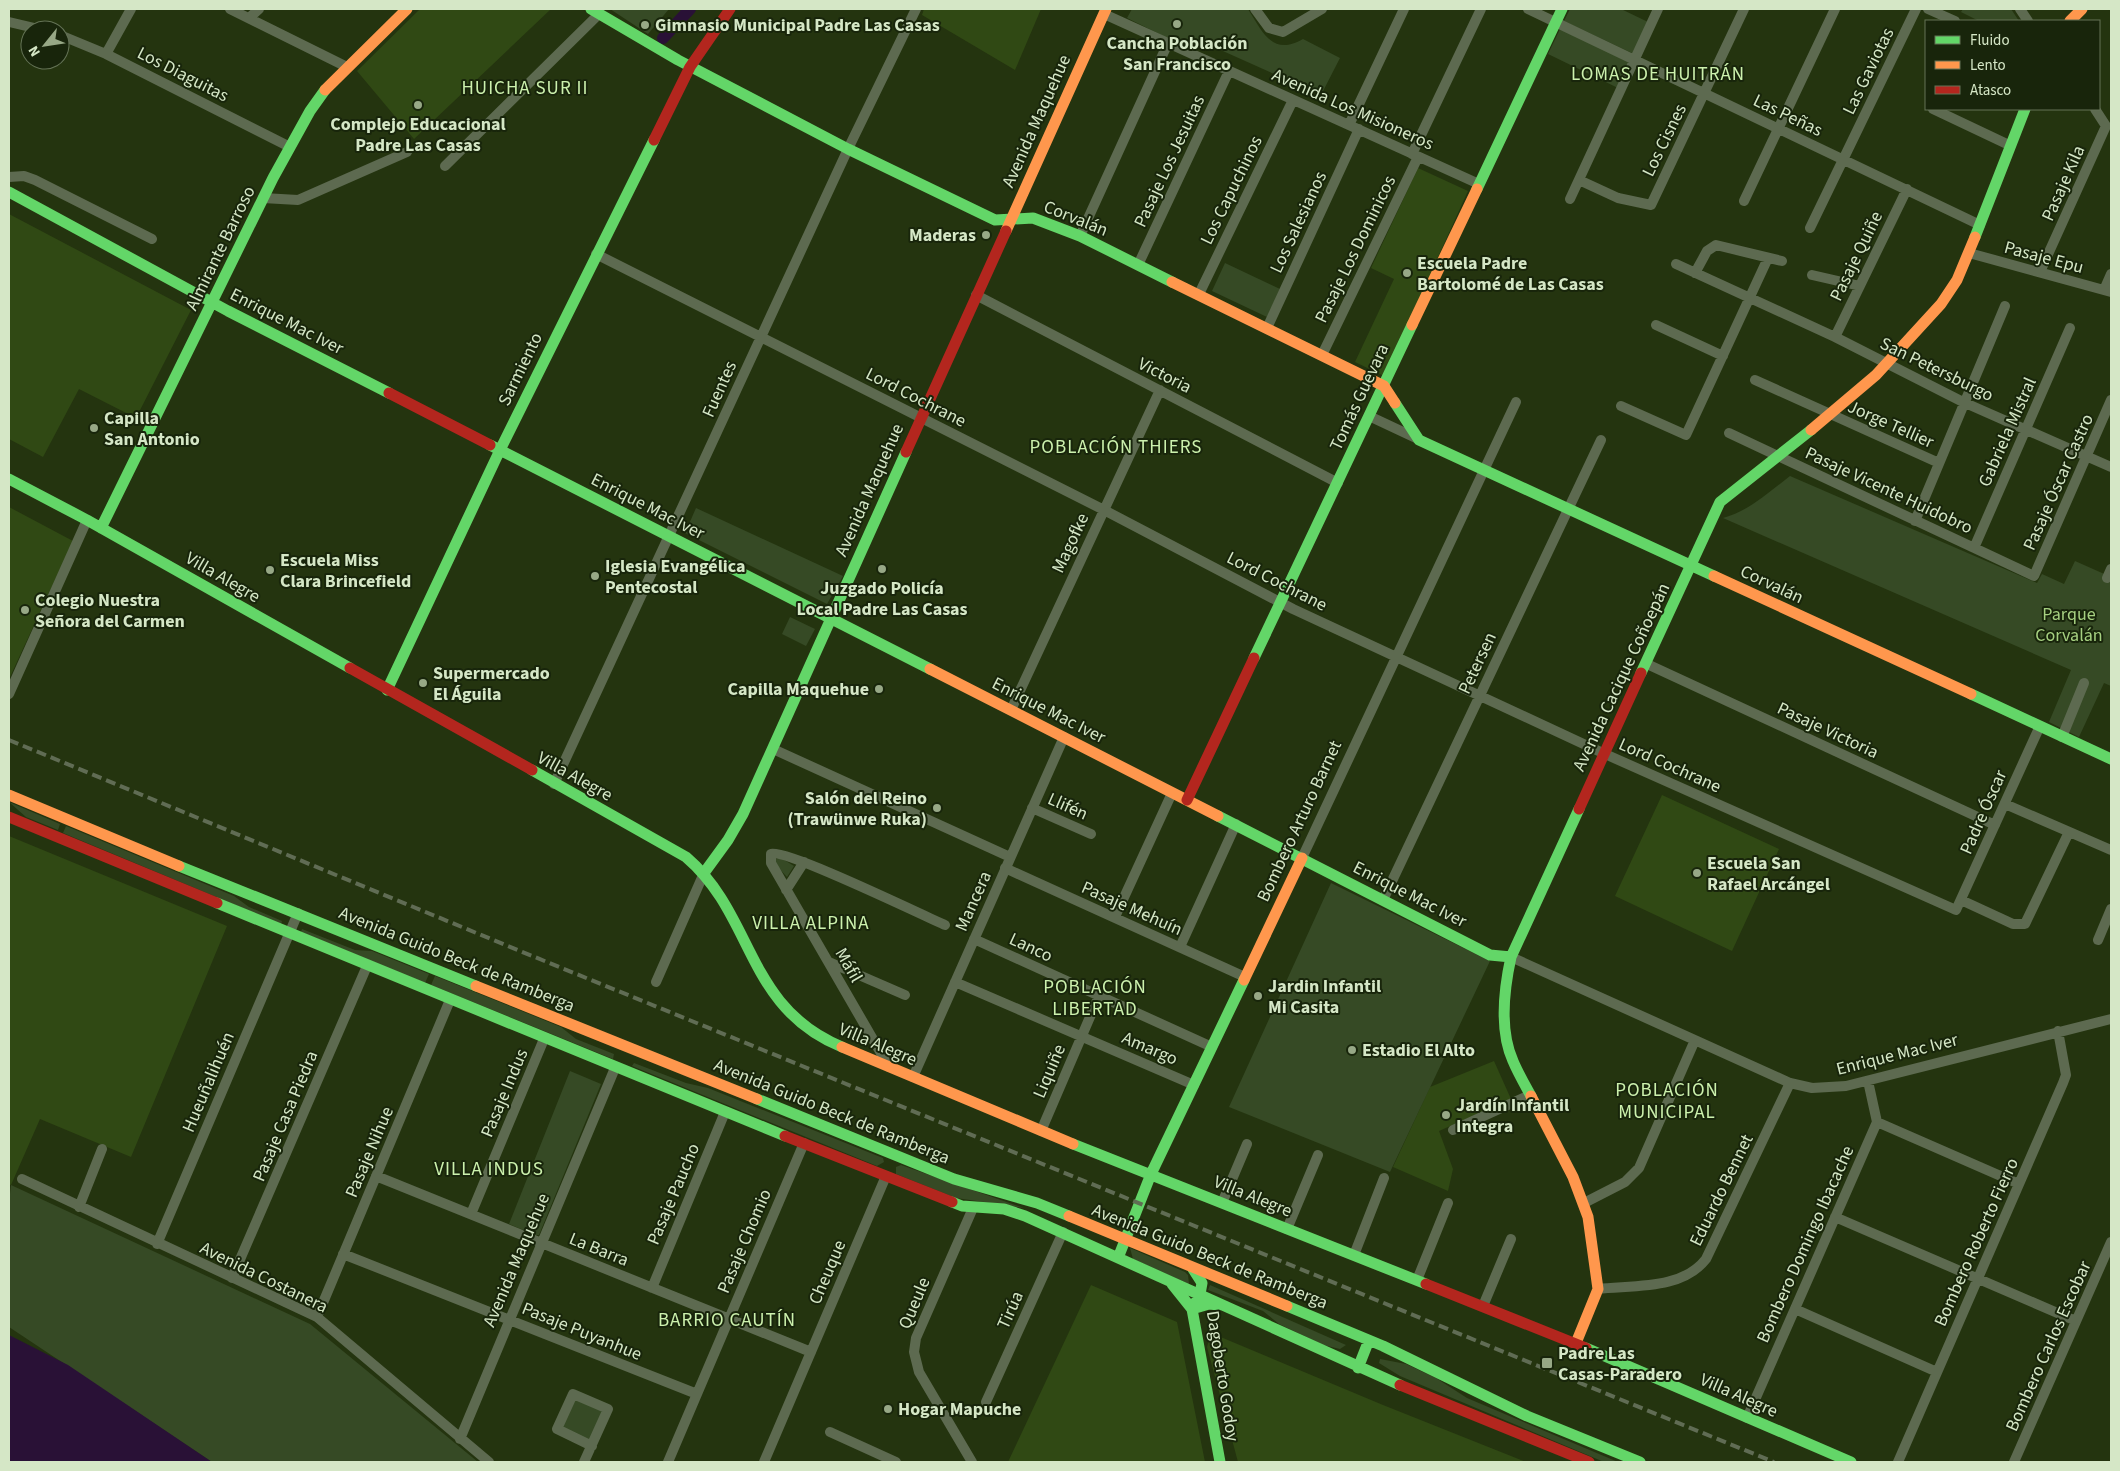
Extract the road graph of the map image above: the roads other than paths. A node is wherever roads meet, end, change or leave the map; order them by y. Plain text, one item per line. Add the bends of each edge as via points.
1 (131, 9) edge
2 (230, 9) edge
3 (259, 9) edge
4 (407, 9) edge
5 (730, 9) edge
6 (916, 9) edge
7 (1255, 9) edge
8 (1322, 9) edge
9 (1404, 9) edge
10 (1481, 9) edge
11 (1528, 9) edge
12 (1562, 9) edge
13 (1658, 9) edge
14 (1744, 9) edge
15 (1835, 9) edge
16 (1916, 9) edge
17 (1928, 9) edge
18 (2020, 9) edge
19 (2082, 9) edge
20 (595, 11) edge
21 (1105, 11) edge
22 (249, 18) junction
23 (1953, 20) edge
24 (2027, 20) edge
25 (2071, 20) edge
26 (1556, 22) junction
27 (70, 39) edge
28 (1168, 43) junction
29 (106, 54) junction
30 (1635, 60) junction
31 (346, 66) junction
32 (690, 67) junction
33 (1229, 71) junction
34 (1704, 93) junction
35 (1293, 100) junction
36 (1935, 110) edge
37 (2025, 110) edge
38 (2096, 110) edge
39 (1354, 127) junction
40 (1778, 128) junction
41 (2009, 145) junction
42 (290, 146) junction
43 (848, 149) junction
44 (407, 152) dead end
45 (1415, 155) junction
46 (1843, 159) junction
47 (445, 166) dead end
48 (9, 177) edge
49 (1579, 180) junction
50 (1479, 184) junction
51 (1907, 189) junction
52 (9, 192) edge
53 (263, 198) junction
54 (1570, 199) dead end
55 (1744, 201) dead end
56 (1011, 219) junction
57 (1980, 225) junction
58 (1810, 228) dead end
59 (1080, 236) junction
60 (152, 239) dead end
61 (1969, 253) junction
62 (596, 254) junction
63 (1768, 258) junction
64 (1782, 262) dead end
65 (1138, 264) junction
66 (1676, 264) dead end
67 (2040, 272) junction
68 (1695, 273) junction
69 (2111, 274) edge
70 (1812, 275) dead end
71 (1860, 286) junction
72 (2108, 291) edge
73 (1199, 294) junction
74 (976, 296) junction
75 (1749, 298) junction
76 (213, 303) junction
77 (2004, 306) dead end
78 (1656, 325) dead end
79 (1267, 328) junction
80 (2070, 328) dead end
81 (761, 337) junction
82 (1835, 337) junction
83 (1322, 355) junction
84 (1723, 356) junction
85 (1888, 364) junction
86 (1755, 380) dead end
87 (1384, 386) junction
88 (1160, 390) junction
89 (2111, 400) edge
90 (1516, 402) dead end
91 (1963, 402) junction
92 (1621, 406) dead end
93 (1830, 414) junction
94 (1370, 416) junction
95 (920, 417) junction
96 (2025, 430) junction
97 (1729, 433) dead end
98 (1419, 440) junction
99 (1600, 440) dead end
100 (500, 450) junction
101 (2087, 456) junction
102 (1779, 457) junction
103 (1939, 463) junction
104 (2111, 467) edge
105 (1484, 470) junction
106 (9, 479) edge
107 (1338, 483) junction
108 (1568, 509) junction
109 (1104, 510) junction
110 (87, 520) junction
111 (1915, 520) junction
112 (101, 528) junction
113 (670, 536) junction
114 (1974, 548) junction
115 (1691, 566) junction
116 (2034, 576) joint
117 (1281, 603) junction
118 (831, 619) junction
119 (1396, 657) junction
120 (1646, 664) junction
121 (2084, 683) dead end
122 (387, 690) junction
123 (9, 694) edge
124 (1480, 696) junction
125 (1011, 710) junction
126 (2040, 726) junction
127 (2062, 737) junction
128 (1064, 738) junction
129 (773, 749) junction
130 (1605, 754) junction
131 (2111, 759) edge
132 (554, 784) junction
133 (1172, 793) junction
134 (9, 795) edge
135 (1187, 800) junction
136 (2005, 804) junction
137 (1032, 808) junction
138 (9, 817) edge
139 (1236, 824) junction
140 (1995, 825) junction
141 (2069, 832) junction
142 (1090, 834) dead end
143 (2111, 850) edge
144 (1010, 857) junction
145 (1302, 858) junction
146 (804, 862) junction
147 (1005, 868) junction
148 (704, 873) junction
149 (786, 890) junction
150 (1384, 900) junction
151 (1961, 900) junction
152 (1956, 910) joint
153 (2111, 910) edge
154 (298, 913) junction
155 (1115, 917) junction
156 (945, 925) dead end
157 (289, 933) junction
158 (974, 939) junction
159 (2098, 940) dead end
160 (1180, 947) junction
161 (1511, 958) junction
162 (829, 962) junction
163 (367, 966) junction
164 (1245, 977) junction
165 (656, 982) dead end
166 (955, 982) junction
167 (905, 995) dead end
168 (1099, 996) junction
169 (450, 1000) junction
170 (2111, 1019) edge
171 (2058, 1031) junction
172 (1081, 1036) junction
173 (544, 1039) junction
174 (1695, 1040) junction
175 (624, 1046) junction
176 (1212, 1047) junction
177 (889, 1066) junction
178 (615, 1068) junction
179 (913, 1077) junction
180 (1868, 1081) junction
181 (1790, 1083) junction
182 (1194, 1085) junction
183 (1530, 1094) junction
184 (725, 1112) junction
185 (1877, 1122) junction
186 (1453, 1130) dead end
187 (1041, 1131) junction
188 (804, 1142) junction
189 (1247, 1144) dead end
190 (102, 1149) dead end
191 (894, 1155) junction
192 (1318, 1155) dead end
193 (1151, 1174) junction
194 (376, 1176) junction
195 (886, 1176) junction
196 (1384, 1178) dead end
197 (22, 1179) dead end
198 (2019, 1184) junction
199 (1222, 1203) junction
200 (1448, 1203) dead end
201 (1584, 1203) junction
202 (79, 1207) junction
203 (973, 1208) junction
204 (471, 1214) junction
205 (1835, 1217) junction
206 (1287, 1229) junction
207 (1063, 1232) junction
208 (1511, 1238) dead end
209 (1124, 1241) junction
210 (2111, 1242) edge
211 (542, 1243) junction
212 (157, 1244) junction
213 (343, 1254) junction
214 (1354, 1256) junction
215 (1118, 1258) junction
216 (1193, 1269) junction
217 (232, 1278) junction
218 (1163, 1278) junction
219 (1978, 1278) junction
220 (1417, 1280) junction
221 (652, 1288) junction
222 (1598, 1289) junction
223 (1200, 1294) junction
224 (1483, 1306) junction
225 (1228, 1307) junction
226 (1192, 1309) junction
227 (1795, 1309) junction
228 (317, 1317) junction
229 (729, 1319) junction
230 (510, 1320) junction
231 (2076, 1321) junction
232 (1369, 1340) junction
233 (1576, 1343) junction
234 (811, 1352) junction
235 (1358, 1368) junction
236 (1937, 1372) junction
237 (697, 1394) junction
238 (986, 1402) dead end
239 (1747, 1418) junction
240 (830, 1432) dead end
241 (460, 1439) junction
242 (592, 1446) junction
243 (489, 1462) edge
244 (584, 1462) edge
245 (668, 1462) edge
246 (764, 1462) edge
247 (896, 1462) edge
248 (972, 1462) edge
249 (1220, 1462) edge
250 (1589, 1462) edge
251 (1640, 1462) edge
252 (1851, 1462) edge
253 (1898, 1462) edge
254 (2014, 1462) edge

1 - 29 street
2 - 22 street
3 - 22 street
4 - 31 main road, Almirante Barroso
5 - 32 main road, Sarmiento
6 - 43 street, Fuentes
7 - 8 street via 1269,28 1283,32
9 - 39 street, Los Salesianos
10 - 45 street, Pasaje Los Dominicos
11 - 26 street, Las Peñas
12 - 26 main road, Tomás Guevara
13 - 30 street
14 - 34 street, Los Cisnes
15 - 40 street
16 - 46 street, Las Gaviotas
17 - 23 street
18 - 24 street
19 - 25 main road
20 - 32 main road, Corvalán
20 - 47 street
21 - 28 street, Avenida Los Misioneros
21 - 56 main road, Avenida Maquehue
22 - 31 street
26 - 30 street, Las Peñas
26 - 50 main road, Tomás Guevara
27 - 29 street, Los Diaguitas
28 - 33 street, Avenida Los Misioneros
28 - 59 street
29 - 42 street, Los Diaguitas
30 - 34 street, Las Peñas
30 - 49 street
31 - 42 main road, Almirante Barroso via 317,100
32 - 43 main road, Corvalán
32 - 62 main road, Sarmiento
33 - 35 street, Avenida Los Misioneros
33 - 65 street, Pasaje Los Jesuitas
34 - 40 street, Las Peñas
34 - 49 street, Los Cisnes via 1651,205 1618,198
35 - 39 street, Avenida Los Misioneros
35 - 73 street, Los Capuchinos
36 - 41 street
37 - 41 main road, Avenida Cacique Coñoepán
38 - 67 street, Pasaje Kila via 2106,126
39 - 45 street, Avenida Los Misioneros
39 - 79 street, Los Salesianos
40 - 46 street, Las Peñas
40 - 55 street
41 - 57 main road, Avenida Cacique Coñoepán
42 - 53 main road, Almirante Barroso
43 - 56 main road, Corvalán via 996,220
43 - 81 street, Fuentes
44 - 53 street via 298,200
45 - 50 street, Avenida Los Misioneros
45 - 83 street, Pasaje Los Dominicos
46 - 51 street, Las Peñas
46 - 58 street, Las Gaviotas
48 - 60 street via 24,176 35,180
49 - 54 street
50 - 87 main road, Tomás Guevara
51 - 57 street, Las Peñas
51 - 71 street, Pasaje Quiñe
52 - 76 main road, Enrique Mac Iver
53 - 76 main road, Almirante Barroso
56 - 59 main road, Corvalán via 1033,218
56 - 74 main road, Avenida Maquehue
57 - 61 main road, Avenida Cacique Coñoepán
59 - 65 main road, Corvalán
61 - 67 street, Pasaje Epu
61 - 85 main road, Avenida Cacique Coñoepán via 1942,304
62 - 81 street, Lord Cochrane
62 - 100 main road, Sarmiento
63 - 64 street
63 - 68 street via 1716,245 1707,251
63 - 75 street
65 - 73 main road, Corvalán
66 - 68 street, San Petersburgo
67 - 72 street, Pasaje Epu
68 - 75 street, San Petersburgo
69 - 72 street
70 - 71 street
71 - 82 street, Pasaje Quiñe
73 - 79 main road, Corvalán
74 - 88 street, Victoria
74 - 95 main road, Avenida Maquehue
75 - 82 street, San Petersburgo
75 - 84 street
76 - 100 main road, Enrique Mac Iver
76 - 112 main road, Almirante Barroso
77 - 91 street
78 - 84 street
79 - 83 main road, Corvalán
80 - 96 street, Gabriela Mistral
81 - 95 street, Lord Cochrane
81 - 113 street, Fuentes
82 - 85 street, San Petersburgo
83 - 87 main road, Corvalán
84 - 92 street via 1686,435
85 - 91 street, San Petersburgo
85 - 93 main road, Avenida Cacique Coñoepán
86 - 93 street, Jorge Tellier
87 - 94 main road, Tomás Guevara
87 - 98 main road
88 - 107 street, Victoria
88 - 109 street, Magofke
89 - 101 street, Pasaje Óscar Castro
90 - 105 street, Bombero Arturo Barnet
91 - 96 street, San Petersburgo
91 - 103 street
93 - 102 main road, Avenida Cacique Coñoepán
93 - 103 street, Jorge Tellier
94 - 98 street, Corvalán
94 - 107 main road, Tomás Guevara
95 - 109 street, Lord Cochrane
95 - 118 main road, Avenida Maquehue
96 - 101 street, San Petersburgo
96 - 114 street, Gabriela Mistral
97 - 102 street, Pasaje Vicente Huidobro
98 - 105 main road, Corvalán
99 - 108 street, Petersen
100 - 113 main road, Enrique Mac Iver
100 - 122 main road, Sarmiento
101 - 104 street, San Petersburgo
101 - 116 street, Pasaje Óscar Castro
102 - 111 street, Pasaje Vicente Huidobro
102 - 115 main road, Avenida Cacique Coñoepán via 1720,502
103 - 111 street
105 - 108 main road, Corvalán
105 - 119 street, Bombero Arturo Barnet
106 - 110 main road, Villa Alegre
107 - 117 main road, Tomás Guevara
108 - 115 main road, Corvalán
108 - 124 street, Petersen
109 - 117 street, Lord Cochrane
109 - 125 street, Magofke
110 - 112 main road, Villa Alegre
110 - 123 street
111 - 114 street, Pasaje Vicente Huidobro
112 - 122 main road, Villa Alegre
113 - 118 main road, Enrique Mac Iver
113 - 132 street, Fuentes
114 - 116 street, Pasaje Vicente Huidobro
115 - 120 main road, Avenida Cacique Coñoepán
115 - 126 main road, Corvalán
117 - 119 street, Lord Cochrane
117 - 135 main road, Tomás Guevara
118 - 125 main road, Enrique Mac Iver
118 - 129 main road, Avenida Maquehue
119 - 124 street, Lord Cochrane
119 - 145 street, Bombero Arturo Barnet
120 - 130 main road, Avenida Cacique Coñoepán
120 - 140 street, Pasaje Victoria
121 - 127 street
122 - 132 main road, Villa Alegre
124 - 130 street, Lord Cochrane
124 - 150 street, Petersen
125 - 128 main road, Enrique Mac Iver
126 - 127 main road, Corvalán
126 - 136 street, Padre Óscar
127 - 131 main road, Corvalán
128 - 133 main road, Enrique Mac Iver
128 - 137 street, Mancera
129 - 144 street
129 - 148 main road, Avenida Maquehue via 732,835
130 - 152 street, Lord Cochrane
130 - 161 main road, Avenida Cacique Coñoepán
132 - 148 main road, Villa Alegre via 686,857
133 - 135 main road, Enrique Mac Iver
133 - 155 street
134 - 154 main road, Avenida Guido Beck de Ramberga
135 - 139 main road, Enrique Mac Iver
136 - 140 street, Padre Óscar
136 - 141 street
137 - 142 street, Llifén
137 - 144 street, Mancera
138 - 157 main road, Avenida Guido Beck de Ramberga
139 - 145 main road, Enrique Mac Iver
139 - 160 street
140 - 151 street, Padre Óscar
141 - 143 street
141 - 151 street via 2028,920 2019,925 2013,924
144 - 147 street, Mancera
145 - 150 main road, Enrique Mac Iver
145 - 164 main road, Bombero Arturo Barnet
146 - 149 street
146 - 149 street, Máfil via 779,853 771,854 771,863
146 - 156 street
147 - 155 street, Pasaje Mehuín
147 - 158 street, Mancera
148 - 165 street, Avenida Maquehue
148 - 177 main road, Villa Alegre via 763,979 784,1006 822,1039
149 - 162 street, Máfil
150 - 161 main road, Enrique Mac Iver via 1490,955
151 - 152 street, Padre Óscar
153 - 159 street
154 - 157 street, Hueuñalihuén
154 - 175 main road, Avenida Guido Beck de Ramberga
155 - 160 street, Pasaje Mehuín
157 - 163 main road, Avenida Guido Beck de Ramberga
157 - 212 street, Hueuñalihuén
158 - 166 street, Mancera
158 - 168 street, Lanco
160 - 164 street, Pasaje Mehuín
161 - 174 street, Enrique Mac Iver
161 - 183 main road, Avenida Cacique Coñoepán via 1504,1025 1512,1060
162 - 167 street
162 - 177 street, Máfil
163 - 169 main road, Avenida Guido Beck de Ramberga
163 - 217 street, Pasaje Casa Piedra
164 - 176 main road, Bombero Arturo Barnet
166 - 172 street, Amargo
166 - 179 street, Mancera
168 - 172 street, Liquiñe
168 - 176 street, Lanco
169 - 173 main road, Avenida Guido Beck de Ramberga
169 - 194 street, Pasaje Nihue
170 - 171 street, Enrique Mac Iver
171 - 180 street, Enrique Mac Iver
171 - 198 street, Bombero Roberto Fierro via 2066,1075
172 - 182 street, Amargo
172 - 187 street, Liquiñe
173 - 178 main road, Avenida Guido Beck de Ramberga
173 - 204 street, Pasaje Indus
174 - 181 street, Enrique Mac Iver
174 - 201 street via 1639,1168 1625,1182
175 - 178 main road
175 - 191 main road, Avenida Guido Beck de Ramberga
176 - 182 main road, Bombero Arturo Barnet
177 - 179 main road, Villa Alegre
178 - 184 main road, Avenida Guido Beck de Ramberga
178 - 211 street, Avenida Maquehue
179 - 187 main road, Villa Alegre
180 - 181 street, Enrique Mac Iver via 1823,1088
180 - 185 street
181 - 222 street, Eduardo Bennet via 1700,1267 1675,1281
182 - 193 main road, Bombero Arturo Barnet
183 - 186 street
183 - 201 main road, Avenida Cacique Coñoepán
184 - 188 main road, Avenida Guido Beck de Ramberga
184 - 221 street, Pasaje Paucho
185 - 198 street
185 - 205 street, Bombero Domingo Ibacache
187 - 193 main road, Villa Alegre
188 - 195 main road, Avenida Guido Beck de Ramberga
188 - 229 street, Pasaje Chomio
189 - 199 street
190 - 202 street
191 - 195 main road
191 - 209 main road, Avenida Guido Beck de Ramberga via 954,1179 1037,1203
192 - 206 street
193 - 199 main road, Villa Alegre
193 - 209 main road, Bombero Arturo Barnet
194 - 204 street, La Barra
194 - 213 street, Pasaje Nihue
195 - 203 main road, Avenida Guido Beck de Ramberga
195 - 234 street, Cheuque
196 - 214 street
197 - 202 street, Avenida Costanera
198 - 219 street, Bombero Roberto Fierro
199 - 206 main road, Villa Alegre
200 - 220 street
201 - 222 main road, Avenida Cacique Coñoepán
202 - 212 street, Avenida Costanera
203 - 207 main road, Avenida Guido Beck de Ramberga via 1017,1212
203 - 248 street, Queule via 916,1338 914,1352 919,1372
204 - 211 street, La Barra
205 - 219 street
205 - 227 street, Bombero Domingo Ibacache
206 - 214 main road, Villa Alegre
207 - 215 main road, Avenida Guido Beck de Ramberga
207 - 238 street, Tirúa
208 - 224 street
209 - 215 main road, Bombero Arturo Barnet
209 - 216 main road, Avenida Guido Beck de Ramberga
210 - 231 street, Bombero Carlos Escobar
211 - 221 street, La Barra
211 - 230 street, Avenida Maquehue
212 - 217 street, Avenida Costanera
213 - 228 street, Pasaje Nihue
213 - 230 street, Pasaje Puyanhue
214 - 220 main road, Villa Alegre
215 - 218 main road, Avenida Guido Beck de Ramberga
216 - 223 main road, Dagoberto Godoy via 1202,1282
216 - 232 main road, Avenida Guido Beck de Ramberga
217 - 228 street, Avenida Costanera
218 - 223 main road, Avenida Guido Beck de Ramberga
218 - 226 main road via 1180,1292
219 - 231 street
219 - 236 street, Bombero Roberto Fierro
220 - 224 main road, Villa Alegre
221 - 229 street, La Barra
222 - 233 main road
223 - 225 main road, Avenida Guido Beck de Ramberga
223 - 226 main road, Dagoberto Godoy
224 - 233 main road, Villa Alegre
225 - 226 main road via 1209,1304
225 - 235 main road, Avenida Guido Beck de Ramberga
226 - 249 main road, Dagoberto Godoy
227 - 236 street
227 - 239 street, Bombero Domingo Ibacache
228 - 241 street, Avenida Costanera
229 - 234 street, La Barra
229 - 237 street, Pasaje Chomio
230 - 237 street, Pasaje Puyanhue
230 - 241 street, Avenida Maquehue
231 - 254 street, Bombero Carlos Escobar
232 - 235 main road
232 - 251 main road, Avenida Guido Beck de Ramberga via 1423,1363 1527,1416
233 - 239 main road, Villa Alegre
234 - 246 street, Cheuque
235 - 250 main road, Avenida Guido Beck de Ramberga
236 - 253 street, Bombero Roberto Fierro
237 - 245 street, Pasaje Chomio
239 - 252 main road, Villa Alegre
240 - 247 street
241 - 243 street, Avenida Costanera
242 - 242 street via 608,1409 573,1394 557,1429
242 - 244 street

